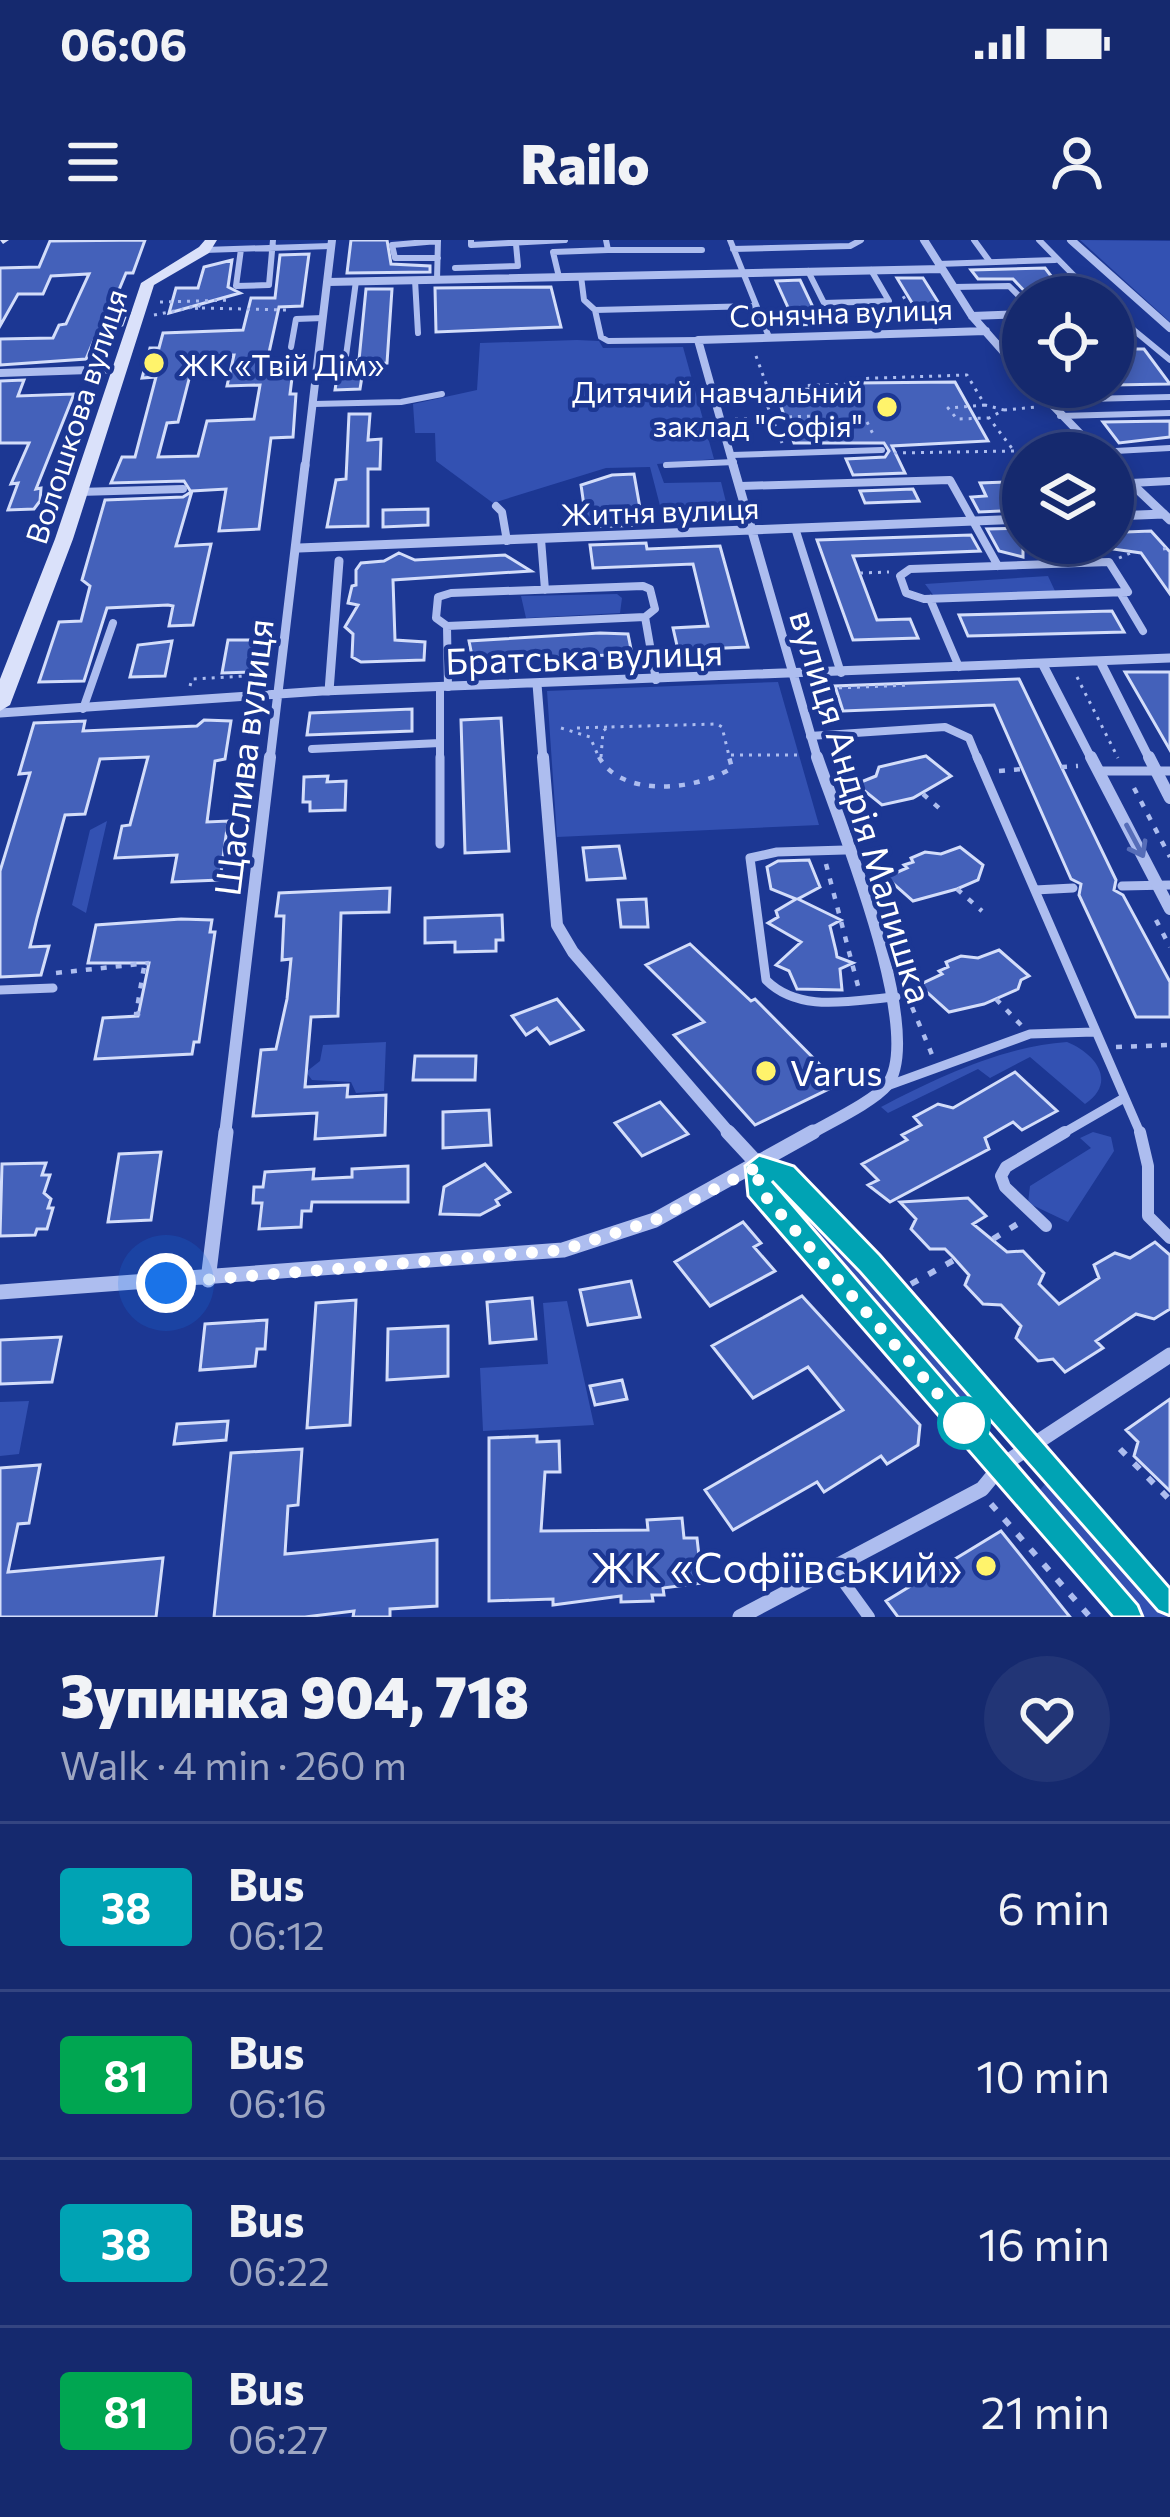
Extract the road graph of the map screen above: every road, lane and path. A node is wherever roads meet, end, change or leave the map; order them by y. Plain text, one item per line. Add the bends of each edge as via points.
1 (438, 240) edge
2 (471, 240) edge
3 (565, 240) edge
4 (606, 240) edge
5 (730, 240) edge
6 (861, 240) edge
7 (924, 240) edge
8 (974, 240) edge
9 (1039, 240) edge
10 (1071, 240) edge
11 (332, 243) edge
12 (273, 244) edge
13 (516, 244) junction
14 (208, 245) edge
15 (241, 249) junction
16 (733, 249) junction
17 (608, 250) junction
18 (702, 250) dead end
19 (438, 258) junction
20 (1055, 260) junction
21 (990, 262) junction
22 (940, 266) junction
23 (455, 268) dead end
24 (871, 270) junction
25 (808, 272) junction
26 (743, 273) junction
27 (1072, 276) edge
28 (559, 277) junction
29 (581, 277) junction
30 (415, 280) junction
31 (437, 280) junction
32 (356, 281) junction
33 (328, 282) junction
34 (1002, 286) edge
35 (160, 287) dead end
36 (954, 287) junction
37 (250, 296) dead end
38 (239, 297) dead end
39 (232, 300) junction
40 (154, 302) junction
41 (199, 305) junction
42 (167, 306) junction
43 (756, 306) junction
44 (218, 307) junction
45 (179, 308) junction
46 (287, 310) dead end
47 (595, 310) junction
48 (248, 311) junction
49 (164, 313) junction
50 (1002, 315) edge
51 (972, 316) junction
52 (323, 318) junction
53 (135, 321) junction
54 (1170, 328) edge
55 (1134, 330) edge
56 (986, 331) junction
57 (418, 333) dead end
58 (769, 337) junction
59 (698, 340) junction
60 (998, 345) junction
61 (1002, 345) edge
62 (291, 346) dead end
63 (1002, 349) edge
64 (756, 356) dead end
65 (318, 358) junction
66 (1170, 360) edge
67 (119, 369) junction
68 (0, 373) edge
69 (851, 384) junction
70 (767, 386) junction
71 (442, 394) dead end
72 (1170, 397) edge
73 (1134, 399) edge
74 (314, 404) junction
75 (860, 405) dead end
76 (986, 405) junction
77 (1018, 408) edge
78 (1050, 408) edge
79 (1004, 410) junction
80 (1170, 413) edge
81 (814, 416) dead end
82 (1060, 416) junction
83 (773, 418) junction
84 (989, 418) junction
85 (734, 419) dead end
86 (866, 422) dead end
87 (1077, 432) edge
88 (1170, 448) edge
89 (882, 450) junction
90 (1134, 450) edge
91 (786, 454) junction
92 (733, 459) junction
93 (666, 465) dead end
94 (1170, 481) edge
95 (1134, 483) edge
96 (741, 486) junction
97 (1134, 486) edge
98 (183, 489) dead end
99 (79, 492) junction
100 (496, 506) dead end
101 (1134, 517) edge
102 (1167, 518) edge
103 (1002, 519) edge
104 (974, 520) junction
105 (795, 528) junction
106 (752, 530) junction
107 (541, 539) junction
108 (507, 541) junction
109 (299, 548) junction
110 (338, 561) dead end
111 (998, 566) junction
112 (901, 571) junction
113 (860, 573) dead end
114 (545, 590) junction
115 (1121, 594) junction
116 (930, 599) junction
117 (645, 616) junction
118 (113, 623) dead end
119 (447, 626) junction
120 (1143, 631) dead end
121 (1170, 658) edge
122 (1100, 661) junction
123 (1042, 663) junction
124 (959, 667) junction
125 (841, 673) junction
126 (273, 674) dead end
127 (792, 675) junction
128 (1078, 677) dead end
129 (656, 680) junction
130 (537, 684) junction
131 (922, 685) dead end
132 (444, 687) junction
133 (810, 689) dead end
134 (329, 691) junction
135 (280, 695) junction
136 (187, 697) dead end
137 (0, 709) edge
138 (83, 709) junction
139 (608, 727) junction
140 (810, 736) junction
141 (440, 743) junction
142 (312, 749) dead end
143 (1069, 749) dead end
144 (731, 755) junction
145 (788, 755) dead end
146 (601, 757) junction
147 (1122, 765) dead end
148 (1078, 766) dead end
149 (1023, 769) dead end
150 (984, 771) junction
151 (1099, 771) junction
152 (1156, 771) junction
153 (1170, 771) edge
154 (1128, 777) dead end
155 (923, 794) dead end
156 (1170, 798) edge
157 (939, 808) dead end
158 (440, 844) dead end
159 (845, 850) junction
160 (823, 855) dead end
161 (1170, 857) edge
162 (1164, 885) edge
163 (1121, 886) dead end
164 (1138, 886) junction
165 (1073, 888) dead end
166 (957, 889) dead end
167 (1035, 890) junction
168 (1170, 909) edge
169 (982, 911) dead end
170 (1170, 947) edge
171 (56, 973) dead end
172 (858, 986) dead end
173 (53, 988) dead end
174 (0, 990) edge
175 (896, 997) junction
176 (995, 999) dead end
177 (140, 1013) dead end
178 (1094, 1032) junction
179 (1030, 1034) junction
180 (1170, 1045) edge
181 (1100, 1047) junction
182 (886, 1087) junction
183 (1124, 1098) junction
184 (759, 1166) junction
185 (1032, 1215) junction
186 (1046, 1226) dead end
187 (1170, 1238) edge
188 (993, 1239) dead end
189 (956, 1259) dead end
190 (208, 1280) junction
191 (906, 1287) dead end
192 (0, 1292) edge
193 (1168, 1360) edge
194 (1033, 1446) junction
195 (1120, 1449) dead end
196 (1001, 1466) junction
197 (982, 1489) junction
198 (1170, 1500) edge
199 (832, 1566) junction
200 (1170, 1600) edge
201 (740, 1617) edge
202 (869, 1617) edge
203 (1090, 1617) edge
204 (1126, 1617) edge

1 - 19 lane
1 - 19 lane via 392,245 394,258
2 - 13 lane
3 - 13 lane
4 - 17 lane
5 - 16 lane
6 - 16 lane
7 - 22 street
8 - 21 lane
9 - 20 lane
10 - 54 street
11 - 12 lane
11 - 33 street, Щаслива вулиця
12 - 15 lane
12 - 15 lane via 268,285 236,286
13 - 23 lane via 518,266
14 - 15 lane
14 - 53 street, Волошкова вулиця via 148,283
16 - 26 lane
17 - 18 lane
17 - 28 lane via 554,252
19 - 31 lane
20 - 21 lane
20 - 27 lane
21 - 22 lane
22 - 24 street
22 - 36 street
24 - 25 street
24 - 25 lane via 889,301 824,303
25 - 26 street
26 - 29 street
26 - 43 lane
28 - 29 street
28 - 31 street
29 - 47 lane via 584,300
30 - 31 street
30 - 32 street
30 - 57 lane
32 - 33 street
32 - 65 lane via 346,356
33 - 52 street, Щаслива вулиця
34 - 36 lane
35 - 40 path
36 - 51 street
37 - 48 path
38 - 39 path
39 - 41 path
39 - 44 path
40 - 41 path
40 - 42 path
41 - 44 path
41 - 45 path
42 - 45 path
42 - 49 path
43 - 47 lane
43 - 58 lane
44 - 48 path
45 - 49 path
46 - 48 path
47 - 59 lane via 608,341
49 - 53 path
50 - 51 street
51 - 56 street
52 - 62 lane via 296,320
52 - 65 street, Щаслива вулиця
53 - 67 street, Волошкова вулиця
55 - 66 lane
56 - 58 street, Сонячна вулиця
56 - 60 street
58 - 59 street, Сонячна вулиця
59 - 92 street, вулиця Андрія Малишка
60 - 61 lane
60 - 63 street
64 - 70 path
65 - 74 street, Щаслива вулиця
67 - 68 street
67 - 99 street, Волошкова вулиця
69 - 70 path
69 - 75 path
69 - 76 path via 967,375
70 - 83 path via 760,387
71 - 74 lane
72 - 73 lane
74 - 109 street, Щаслива вулиця
76 - 79 path
76 - 84 path via 948,408 957,419
77 - 79 path
78 - 82 street
79 - 84 path
80 - 82 lane
81 - 83 path
82 - 87 street
83 - 85 path
83 - 91 path
84 - 89 path via 1014,451
86 - 89 path
88 - 90 lane
89 - 91 lane
91 - 92 lane
92 - 93 lane
92 - 96 street, вулиця Андрія Малишка
94 - 95 lane
96 - 104 lane via 950,480
96 - 106 street, вулиця Андрія Малишка
97 - 102 street
98 - 99 lane
99 - 137 street, Волошкова вулиця
100 - 108 lane
101 - 102 street
103 - 104 street, Житня вулиця
104 - 105 street, Житня вулиця
104 - 111 lane
105 - 106 street, Житня вулиця
105 - 125 lane
106 - 107 street, Житня вулиця
106 - 127 street, вулиця Андрія Малишка
107 - 108 street, Житня вулиця
107 - 114 lane
108 - 109 street, Житня вулиця
109 - 135 street, Щаслива вулиця
110 - 134 street
111 - 112 lane
111 - 115 lane via 1108,562 1128,587
112 - 113 path
112 - 116 lane via 906,592
114 - 117 lane via 643,586 655,608
114 - 119 lane via 438,597 436,617
115 - 116 lane
115 - 120 lane
116 - 124 lane
117 - 119 lane
117 - 129 lane
118 - 138 lane
119 - 132 lane
121 - 122 street, Братська вулиця
122 - 123 street, Братська вулиця
122 - 152 street
123 - 124 street, Братська вулиця
123 - 151 street
124 - 125 street, Братська вулиця
125 - 127 street, Братська вулиця
126 - 136 path via 191,679
127 - 129 street, Братська вулиця
127 - 140 street, вулиця Андрія Малишка
128 - 147 path
129 - 130 street, Братська вулиця
130 - 132 street, Братська вулиця
130 - 184 street via 557,925
131 - 133 path
132 - 134 street, Братська вулиця
132 - 141 lane
134 - 135 street, Братська вулиця
135 - 138 street, Братська вулиця
135 - 190 street, Щаслива вулиця
137 - 138 street, Братська вулиця
139 - 144 path via 717,724
139 - 146 path
139 - 146 path via 560,728 590,736
140 - 150 lane via 958,730
140 - 159 street, вулиця Андрія Малишка
141 - 142 lane
141 - 158 lane
143 - 148 path
144 - 145 path
144 - 146 path via 728,772 692,787 622,778
149 - 150 path
150 - 167 lane
151 - 152 lane
151 -> 162 street
152 - 153 lane
152 - 156 street
154 - 161 path
155 - 157 path
159 - 175 street, вулиця Андрія Малишка
159 - 175 lane via 750,858 766,980 777,994 799,1000
160 - 172 path
162 - 164 lane
162 - 168 street
163 - 164 lane
164 - 170 path
165 - 167 lane
166 - 169 path
167 - 178 lane
171 - 177 path via 147,965
173 - 174 lane
175 - 182 street, вулиця Андрія Малишка via 899,1059
176 - 179 path
178 - 179 lane
178 - 181 lane
179 - 182 lane
180 - 181 path
181 - 183 lane
182 - 184 street
183 - 185 lane via 1006,1167 1005,1187
183 - 187 lane via 1148,1168 1142,1204
184 - 190 street via 655,1220 563,1250
184 - 194 street via 784,1174
184 - 196 street via 758,1188
185 - 186 lane
185 - 188 path
189 - 191 path
190 - 192 street
193 - 194 street
194 - 196 street
194 - 200 street
195 - 198 path
196 - 197 street
196 - 204 street
197 - 199 street
197 - 203 path
199 - 201 street
199 - 202 lane

